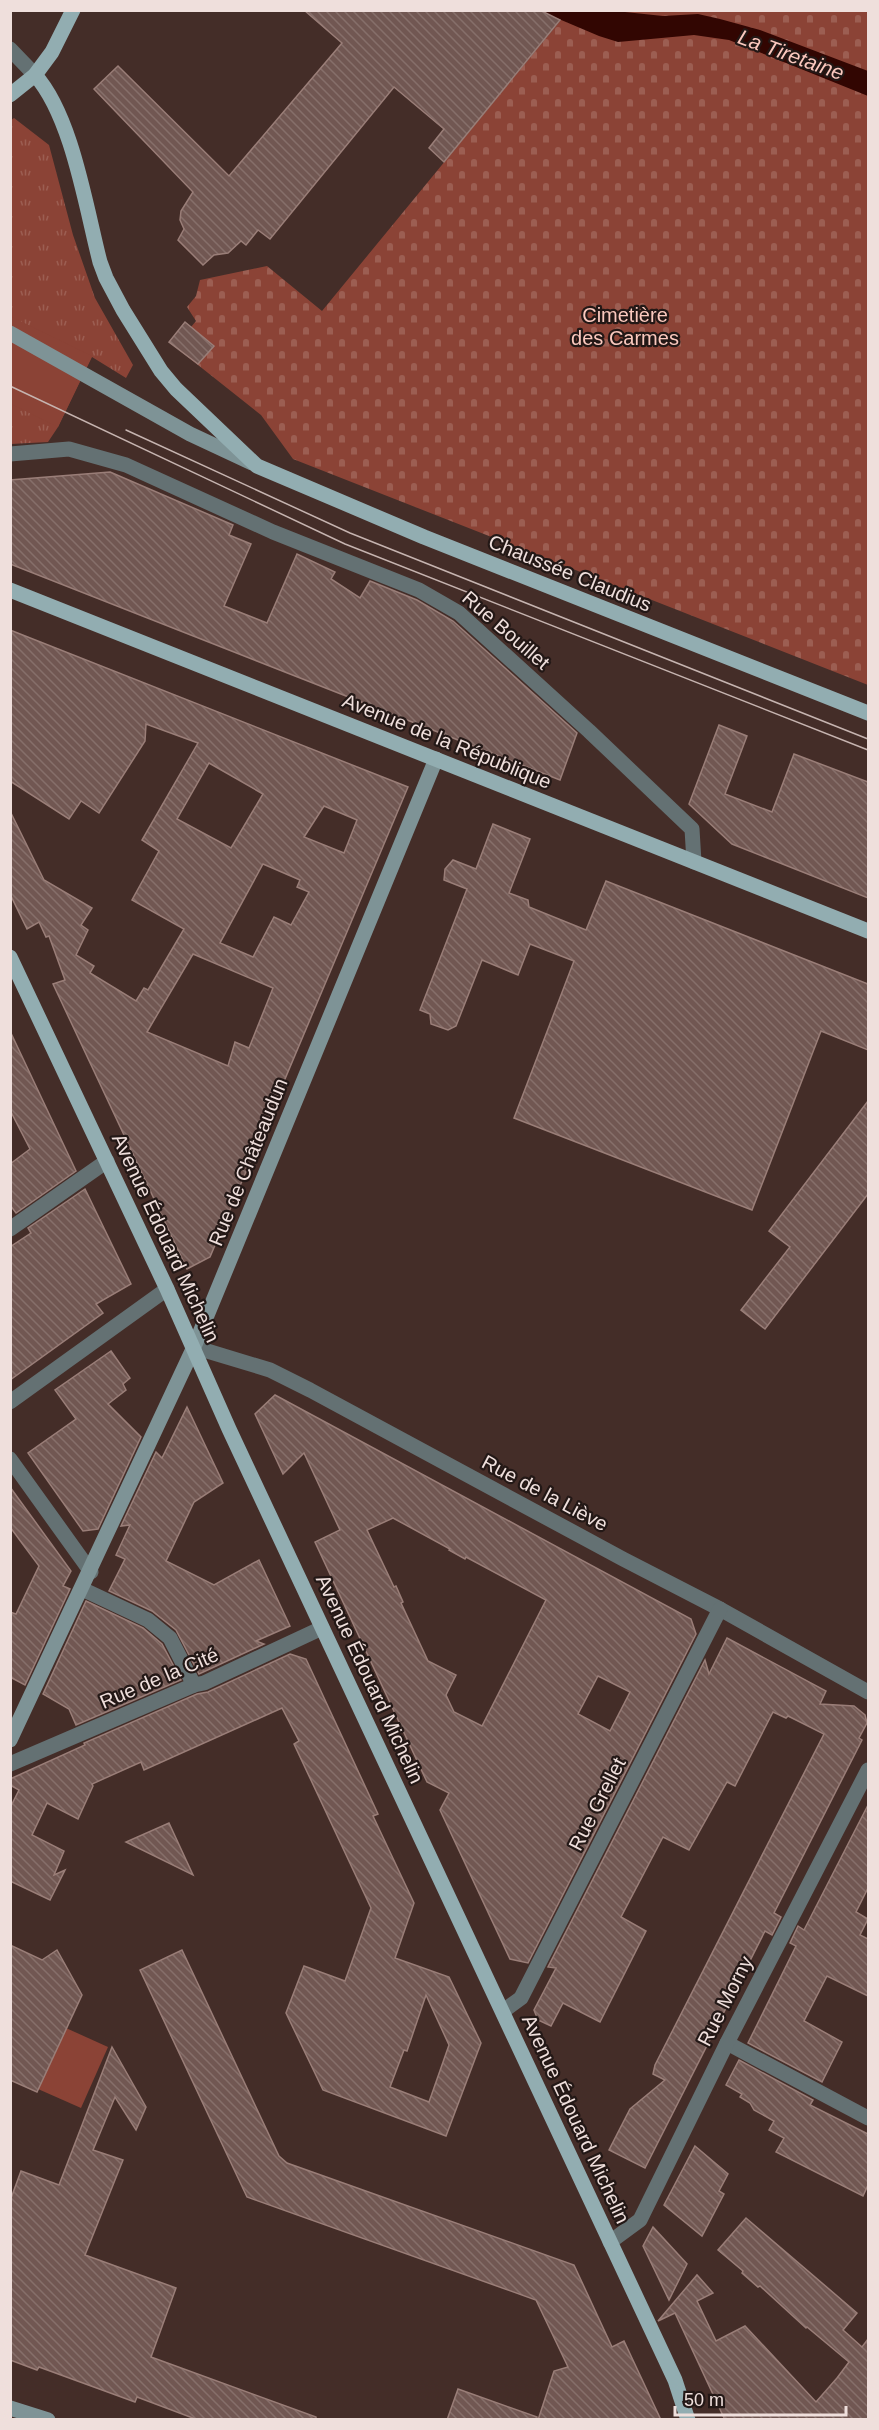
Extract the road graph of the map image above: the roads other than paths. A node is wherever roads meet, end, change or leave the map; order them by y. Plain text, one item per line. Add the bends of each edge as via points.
1 (73, 10) edge
2 (10, 49) edge
3 (36, 75) junction
4 (10, 95) edge
5 (10, 333) edge
6 (10, 454) edge
7 (257, 465) junction
8 (10, 590) edge
9 (868, 713) edge
10 (436, 759) junction
11 (694, 862) junction
12 (868, 931) edge
13 (10, 957) edge
14 (107, 1161) junction
15 (10, 1229) edge
16 (167, 1289) junction
17 (194, 1347) junction
18 (10, 1402) edge
19 (10, 1459) edge
20 (90, 1572) junction
21 (82, 1589) junction
22 (720, 1609) junction
23 (322, 1628) junction
24 (194, 1685) junction
25 (868, 1692) edge
26 (10, 1740) edge
27 (10, 1764) edge
28 (868, 1770) edge
29 (502, 2011) junction
30 (727, 2043) junction
31 (868, 2118) edge
32 (610, 2242) junction
33 (10, 2408) edge
34 (32, 2417) edge
35 (48, 2420) edge
36 (688, 2420) edge

1 - 3 main road
2 - 3 street
3 - 4 main road
3 - 7 main road via 56,106 100,262 123,310 149,354 177,389
5 - 7 street via 190,434
6 - 11 street, Rue Bouillet via 69,449 126,465 273,532 418,591 459,613 692,830
7 - 9 main road, Chaussée Claudius via 424,537
8 - 10 main road, Avenue de la République
10 - 11 main road, Avenue de la République
10 - 17 street, Rue de Châteaudun
11 - 12 main road, Avenue de la République
13 - 14 main road, Avenue Édouard Michelin
14 - 15 street
14 - 16 main road, Avenue Édouard Michelin
16 - 17 main road, Avenue Édouard Michelin
16 - 18 street
17 - 20 street, Rue de Châteaudun
17 - 22 street, Rue de la Liève via 270,1370
17 - 23 main road, Avenue Édouard Michelin
19 - 20 street
20 - 21 street, Rue de Châteaudun
21 - 24 street via 148,1620 170,1638
21 - 26 street, Rue de Châteaudun
22 - 25 street, Rue de la Liève
22 - 29 street, Rue Grellet via 521,1998
23 - 24 street, Rue de la Cité
23 - 29 main road, Avenue Édouard Michelin
24 - 27 street, Rue de la Cité
28 - 30 street, Rue Morny
29 - 32 main road, Avenue Édouard Michelin
30 - 31 street
30 - 32 street, Rue Morny via 640,2220
32 - 36 main road, Avenue Édouard Michelin via 675,2380
33 - 34 street
34 - 35 street

